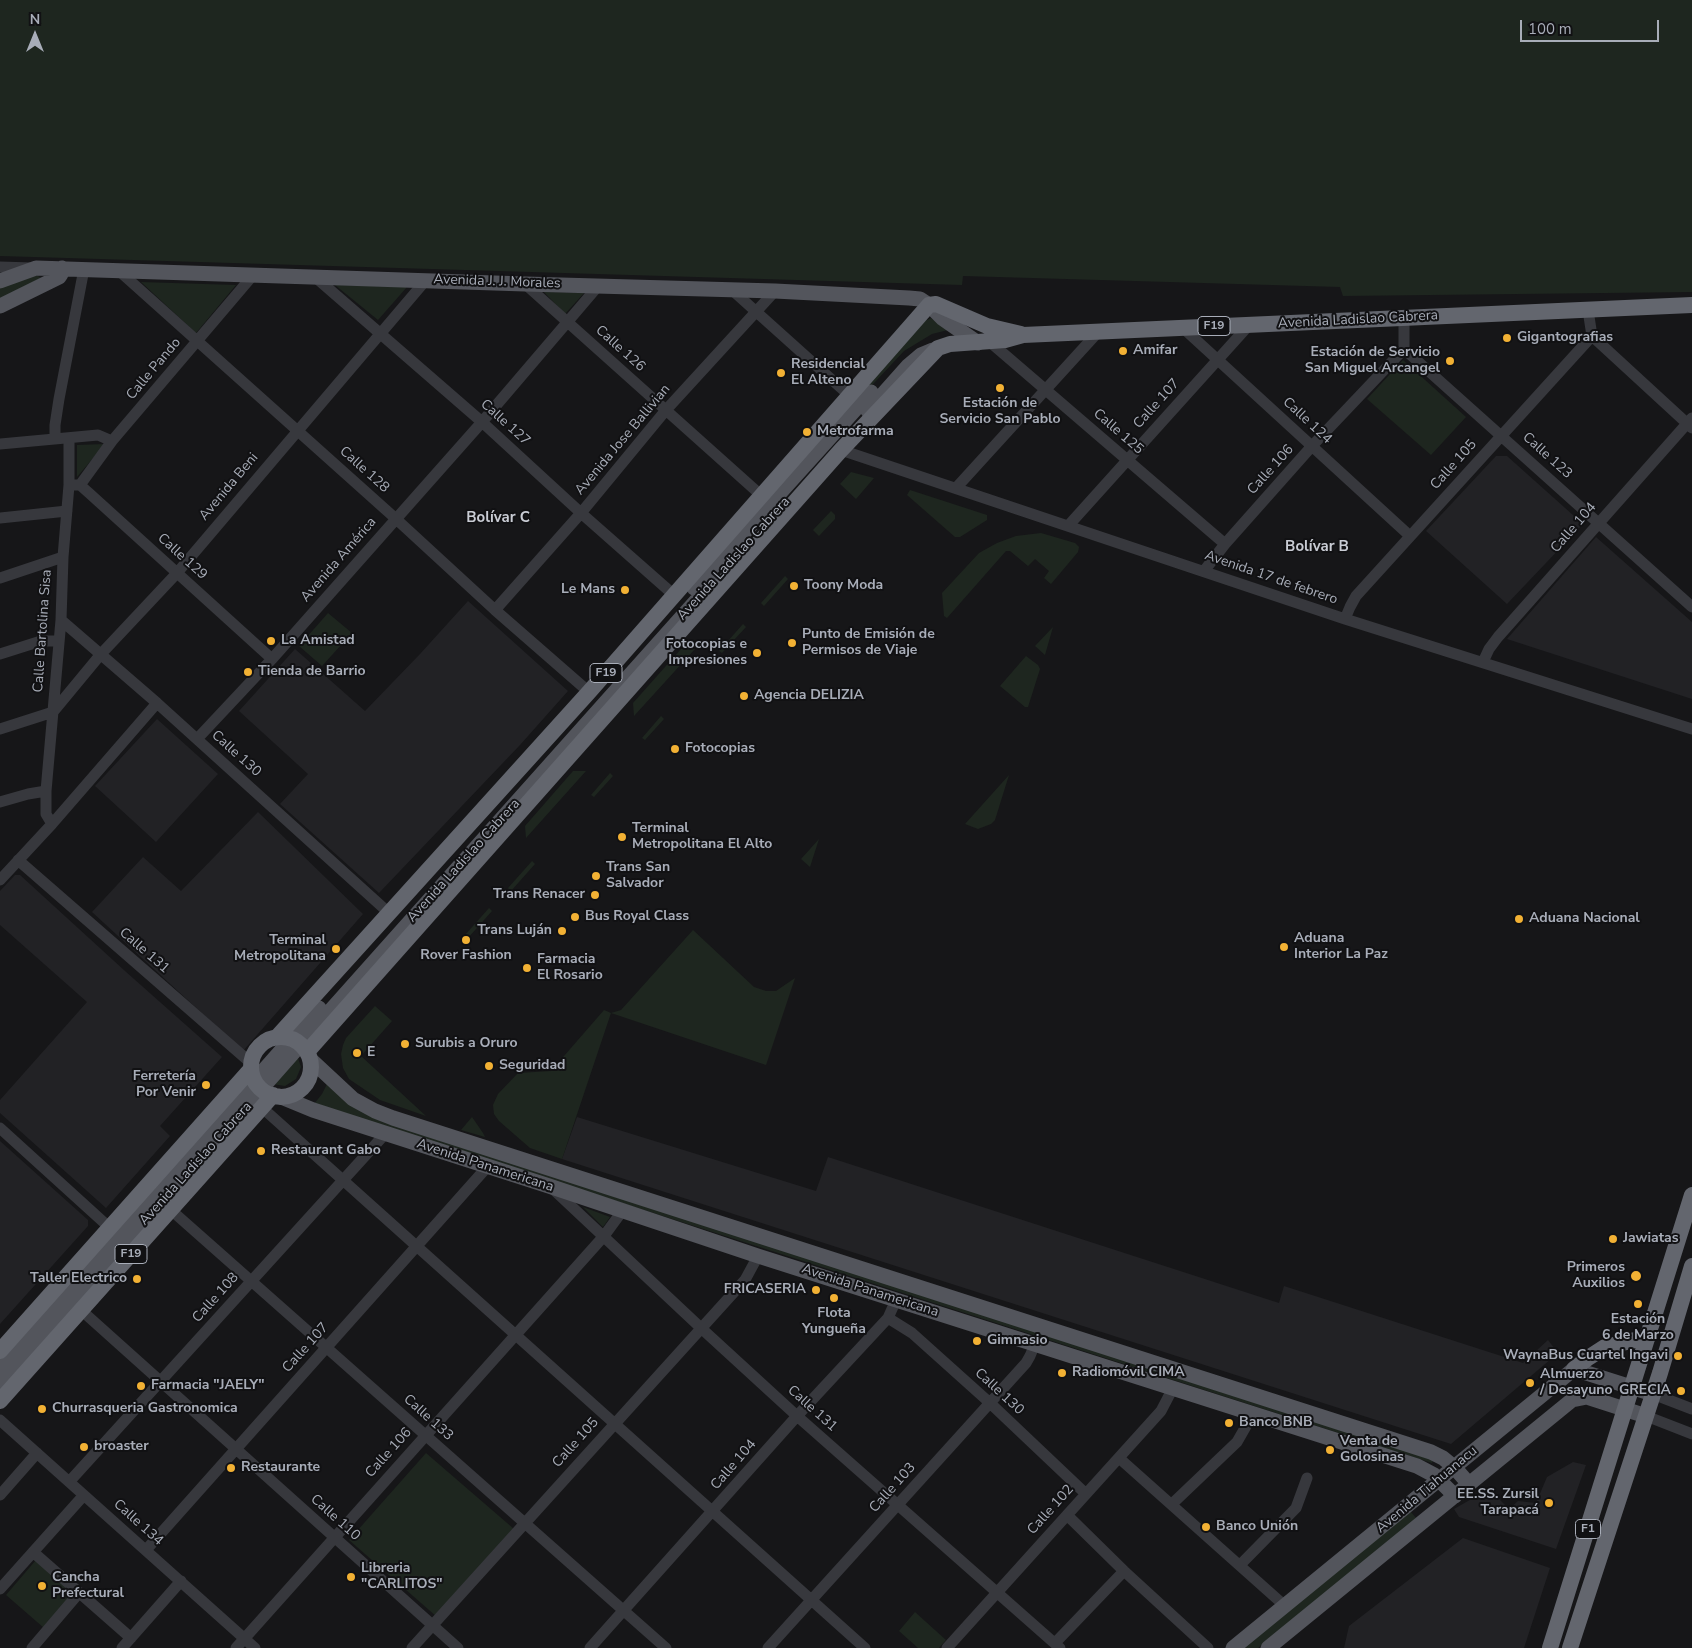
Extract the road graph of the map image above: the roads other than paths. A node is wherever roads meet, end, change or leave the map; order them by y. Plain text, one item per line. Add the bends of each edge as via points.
1 (0, 267) edge
2 (36, 268) junction
3 (62, 268) junction
4 (84, 269) junction
5 (118, 270) junction
6 (254, 274) junction
7 (314, 276) junction
8 (426, 280) junction
9 (0, 281) edge
10 (525, 284) junction
11 (599, 285) junction
12 (732, 290) junction
13 (775, 291) junction
14 (929, 305) junction
15 (1692, 305) edge
16 (0, 306) edge
17 (1588, 310) junction
18 (755, 311) junction
19 (1404, 318) junction
20 (567, 322) junction
21 (1249, 325) junction
22 (1183, 328) junction
23 (1099, 331) junction
24 (382, 333) junction
25 (1023, 335) junction
26 (1592, 336) junction
27 (197, 341) junction
28 (984, 342) junction
29 (938, 348) junction
30 (1404, 349) junction
31 (1217, 359) junction
32 (904, 364) junction
33 (1046, 390) junction
34 (850, 396) junction
35 (666, 410) junction
36 (482, 422) junction
37 (1690, 423) edge
38 (297, 430) junction
39 (1501, 434) junction
40 (55, 438) junction
41 (69, 438) junction
42 (112, 441) junction
43 (0, 444) edge
44 (1312, 446) junction
45 (803, 449) junction
46 (842, 450) junction
47 (1127, 460) junction
48 (794, 476) junction
49 (74, 485) junction
50 (956, 488) junction
51 (767, 491) junction
52 (67, 511) junction
53 (581, 513) junction
54 (0, 518) edge
55 (395, 518) junction
56 (1599, 523) junction
57 (1068, 526) junction
58 (1410, 536) junction
59 (1225, 544) junction
60 (63, 557) junction
61 (1204, 571) junction
62 (177, 573) junction
63 (0, 578) edge
64 (674, 595) junction
65 (1692, 607) edge
66 (495, 610) junction
67 (1346, 619) junction
68 (61, 620) junction
69 (58, 641) junction
70 (0, 654) edge
71 (101, 654) junction
72 (272, 659) junction
73 (1483, 662) junction
74 (589, 692) junction
75 (158, 703) junction
76 (53, 712) junction
77 (0, 729) edge
78 (1692, 729) edge
79 (197, 739) junction
80 (46, 791) junction
81 (0, 802) edge
82 (52, 824) junction
83 (18, 860) junction
84 (0, 880) edge
85 (389, 913) junction
86 (297, 1046) junction
87 (257, 1088) junction
88 (0, 1128) edge
89 (385, 1134) junction
90 (517, 1158) junction
91 (488, 1166) junction
92 (512, 1174) junction
93 (343, 1180) junction
94 (550, 1186) junction
95 (1692, 1195) edge
96 (171, 1210) junction
97 (623, 1210) junction
98 (110, 1228) junction
99 (604, 1236) junction
100 (417, 1246) junction
101 (758, 1256) junction
102 (1670, 1264) junction
103 (1692, 1268) edge
104 (251, 1281) junction
105 (1664, 1284) junction
106 (1688, 1290) edge
107 (896, 1300) junction
108 (81, 1310) junction
109 (888, 1318) junction
110 (701, 1328) junction
111 (516, 1335) junction
112 (1648, 1337) junction
113 (1035, 1344) junction
114 (1, 1347) edge
115 (326, 1348) junction
116 (0, 1368) edge
117 (1574, 1369) junction
118 (160, 1381) junction
119 (0, 1385) edge
120 (1632, 1386) junction
121 (1173, 1388) junction
122 (1653, 1394) junction
123 (0, 1401) edge
124 (990, 1403) junction
125 (1624, 1409) junction
126 (1692, 1410) edge
127 (1253, 1414) junction
128 (797, 1416) junction
129 (1646, 1416) junction
130 (0, 1420) edge
131 (614, 1423) junction
132 (1692, 1434) edge
133 (425, 1436) junction
134 (236, 1449) junction
135 (37, 1453) junction
136 (1119, 1458) junction
137 (1454, 1467) junction
138 (1307, 1478) dead end
139 (1440, 1480) junction
140 (69, 1482) junction
141 (1469, 1484) junction
142 (1086, 1494) junction
143 (0, 1495) edge
144 (84, 1495) junction
145 (1455, 1496) junction
146 (1172, 1504) junction
147 (898, 1506) junction
148 (713, 1512) junction
149 (1067, 1516) junction
150 (524, 1524) junction
151 (334, 1537) junction
152 (146, 1550) junction
153 (33, 1552) junction
154 (1240, 1565) junction
155 (1124, 1571) junction
156 (180, 1581) junction
157 (0, 1589) edge
158 (79, 1593) junction
159 (997, 1593) junction
160 (812, 1600) junction
161 (1285, 1606) junction
162 (623, 1611) junction
163 (432, 1626) junction
164 (131, 1638) junction
165 (245, 1639) junction
166 (1058, 1646) edge
167 (32, 1648) edge
168 (122, 1648) edge
169 (236, 1648) edge
170 (255, 1648) edge
171 (412, 1648) edge
172 (458, 1648) edge
173 (590, 1648) edge
174 (666, 1648) edge
175 (768, 1648) edge
176 (865, 1648) edge
177 (947, 1648) edge
178 (1208, 1648) edge
179 (1233, 1648) edge
180 (1268, 1648) edge
181 (1550, 1648) edge
182 (1570, 1648) edge

1 - 2 street
2 - 3 main road, Avenida J. J. Morales
2 - 9 main road, Avenida J. J. Morales
3 - 4 main road, Avenida J. J. Morales
3 - 16 main road via 58,277
4 - 5 main road, Avenida J. J. Morales
4 - 40 street via 58,399
5 - 6 main road, Avenida J. J. Morales
5 - 27 street, Calle 128
6 - 7 main road, Avenida J. J. Morales
6 - 27 street, Calle Pando
7 - 8 main road, Avenida J. J. Morales
7 - 24 street, Calle 127
8 - 10 main road, Avenida J. J. Morales
8 - 24 street, Avenida Beni
10 - 11 main road, Avenida J. J. Morales
10 - 20 street, Calle 126
11 - 12 main road, Avenida J. J. Morales
11 - 20 street, Avenida América
12 - 13 main road, Avenida J. J. Morales
12 - 18 street
13 - 14 main road, Avenida J. J. Morales via 920,299
13 - 18 street, Avenida Jose Ballivian
14 - 25 highway, Avenida Ladislao Cabrera / F19 via 936,304 987,326
14 - 28 main road via 942,318
14 - 34 highway, Avenida Ladislao Cabrera / F19
15 - 17 highway, Avenida Ladislao Cabrera / F19
17 - 19 highway, Avenida Ladislao Cabrera / F19
17 - 26 street
18 - 34 street
18 - 35 street, Avenida Jose Ballivian
19 - 21 highway, Avenida Ladislao Cabrera / F19
19 - 30 street
20 - 35 street, Calle 126
20 - 36 street, Avenida América
21 - 22 highway, Avenida Ladislao Cabrera / F19
21 - 31 street, Calle 107
22 - 23 highway, Avenida Ladislao Cabrera / F19
22 - 31 street, Calle 124
23 - 25 highway, Avenida Ladislao Cabrera / F19
23 - 33 street
24 - 36 street, Calle 127
24 - 38 street, Avenida Beni
25 - 28 highway, Avenida Ladislao Cabrera / F19
26 - 37 street
26 - 39 street, Calle 105
27 - 38 street, Calle 128
27 - 42 street, Calle Pando
28 - 29 highway, Avenida Ladislao Cabrera / F19
28 - 33 street, Calle 125
29 - 32 main road, Avenida Ladislao Cabrera / F19
29 - 46 highway, Avenida Ladislao Cabrera / F19
30 - 39 street, Calle 123
30 - 44 street, Calle 106
31 - 44 street, Calle 124
31 - 47 street, Calle 107
32 - 48 main road, Avenida Ladislao Cabrera / F19
32 - 86 main road, Avenida Ladislao Cabrera / F19
33 - 47 street, Calle 125
33 - 50 street
34 - 45 highway, Avenida Ladislao Cabrera / F19
35 - 51 street, Calle 126
35 - 53 street, Avenida Jose Ballivian
36 - 53 street, Calle 127
36 - 55 street, Avenida América
37 - 56 street, Calle 104
38 - 55 street, Calle 128
38 - 62 street, Avenida Beni
39 - 56 street, Calle 123
39 - 58 street, Calle 105
40 - 41 street
40 - 43 street
41 - 42 street via 98,435
41 - 49 street, Calle Bartolina Sisa
42 - 49 street, Calle Pando
44 - 58 street, Calle 124
44 - 59 street, Calle 106
45 - 48 highway
45 - 51 highway, Avenida Ladislao Cabrera / F19
46 - 50 street, Avenida 17 de febrero
46 - 86 highway, Avenida Ladislao Cabrera / F19
47 - 57 street, Calle 107
47 - 59 street, Calle 125
48 - 51 highway
48 - 86 main road, Avenida Ladislao Cabrera / F19
49 - 52 street, Calle Bartolina Sisa
49 - 62 street, Calle 129
50 - 57 street, Avenida 17 de febrero
51 - 64 highway, Avenida Ladislao Cabrera / F19
52 - 54 street
52 - 60 street, Calle Bartolina Sisa
53 - 64 street, Calle 127
53 - 66 street, Avenida Jose Ballivian
55 - 66 street, Calle 128
55 - 72 street, Avenida América
56 - 65 street, Calle 123
56 - 73 street, Calle 104 via 1498,636
57 - 61 street, Avenida 17 de febrero
58 - 67 street, Calle 105 via 1356,596
59 - 61 street, Calle 106
60 - 63 street
60 - 68 street, Calle Bartolina Sisa
61 - 67 street, Avenida 17 de febrero
62 - 71 street, Avenida Beni
62 - 72 street, Calle 129
64 - 74 highway, Avenida Ladislao Cabrera / F19
66 - 74 street, Calle 128
67 - 73 street, Avenida 17 de febrero
68 - 69 street, Calle Bartolina Sisa
68 - 71 street, Calle 130
69 - 70 street via 41,642
69 - 76 street, Calle Bartolina Sisa
71 - 75 street, Calle 130
71 - 76 street, Avenida Beni
72 - 79 street, Avenida América
73 - 78 street, Avenida 17 de febrero
74 - 85 highway, Avenida Ladislao Cabrera / F19
75 - 79 street, Calle 130
75 - 82 street
76 - 77 street
76 - 80 street, Calle Bartolina Sisa
79 - 85 street, Calle 130
80 - 81 street
80 - 82 street, Calle Bartolina Sisa via 46,814
82 - 83 street
83 - 84 street
83 - 87 street, Calle 131
85 - 86 highway, Avenida Ladislao Cabrera / F19
86 - 87 main road, Avenida Ladislao Cabrera / F19
86 - 87 highway, F19 via 269,1039 257,1049
86 - 87 highway, F19 via 311,1065 309,1077 302,1088 291,1094
86 - 90 main road, Avenida Panamericana via 353,1099 375,1111
87 - 89 main road, Avenida Panamericana
87 - 93 street, Calle 131
87 - 96 highway, Avenida Ladislao Cabrera / F19
87 - 98 highway, Avenida Ladislao Cabrera / F19
87 - 116 main road, Avenida Ladislao Cabrera / F19
87 - 119 main road, Avenida Ladislao Cabrera / F19
88 - 98 street
89 - 91 main road, Avenida Panamericana
89 - 93 street, Calle 108
90 - 92 main road
90 - 137 main road, Avenida Panamericana via 1431,1452
91 - 92 main road, Avenida Panamericana
91 - 100 street, Calle 107
92 - 94 main road, Avenida Panamericana
93 - 100 street, Calle 131
93 - 104 street, Calle 108
94 - 97 main road, Avenida Panamericana
94 - 99 street, Calle 131
95 - 102 highway, F1
96 - 104 street, Calle 133
96 - 108 highway, Avenida Ladislao Cabrera / F19
97 - 99 street, Calle 106
97 - 101 main road, Avenida Panamericana
98 - 114 highway, Avenida Ladislao Cabrera / F19
99 - 110 street, Calle 131
99 - 111 street, Calle 106
100 - 111 street, Calle 131
100 - 115 street, Calle 107
101 - 107 main road, Avenida Panamericana
101 - 110 street, Calle 105 via 745,1280
102 - 103 main road
102 - 105 highway, F1
103 - 106 highway, F1
104 - 115 street, Calle 133
104 - 118 street, Calle 108
105 - 106 main road
105 - 112 highway, F1
106 - 122 highway, F1
107 - 109 street, Calle 104
107 - 113 main road, Avenida Panamericana
108 - 118 street, Calle 110
108 - 123 highway, Avenida Ladislao Cabrera / F19
109 - 124 street, Calle 130 via 912,1333
109 - 128 street, Calle 104
110 - 128 street, Calle 131
110 - 131 street, Calle 105
111 - 131 street, Calle 131
111 - 133 street, Calle 106
112 - 117 highway via 1606,1347
112 - 120 highway, F1
113 - 121 main road, Avenida Panamericana
113 - 124 street, Calle 103 via 1026,1363
115 - 133 street, Calle 133
115 - 134 street, Calle 107
117 - 120 main road
117 - 137 main road, Avenida Tiahuanacu
118 - 134 street, Calle 110
118 - 140 street, Calle 108
120 - 122 main road
120 - 125 highway, F1
121 - 127 main road, Avenida Panamericana
121 - 136 street, Calle 102 via 1161,1411
122 - 126 street
122 - 129 highway, F1
124 - 142 street, Calle 130
124 - 147 street, Calle 103
125 - 129 main road, Avenida Tiahuanacu
125 - 141 main road, Avenida Tiahuanacu via 1587,1397 1572,1400
125 - 181 highway, F1
127 - 139 main road, Avenida Panamericana via 1417,1466
127 - 146 street via 1237,1442
128 - 147 street, Calle 131
128 - 148 street, Calle 104
129 - 132 street
129 - 182 highway, F1
130 - 135 street, Calle 134
131 - 148 street, Calle 131
131 - 150 street, Calle 105
133 - 150 street, Calle 133
133 - 151 street, Calle 106
134 - 151 street, Calle 110
134 - 152 street, Calle 107
135 - 140 street, Calle 134
135 - 143 street
136 - 142 street, Calle 102
136 - 146 street
137 - 139 main road, Avenida Tiahuanacu
137 - 141 main road, Avenida Panamericana
138 - 154 street via 1296,1508
139 - 145 main road, Avenida Panamericana
139 - 161 main road, Avenida Tiahuanacu
140 - 144 street, Calle 134
141 - 145 main road, Avenida Tiahuanacu
142 - 149 street, Calle 102
144 - 152 street, Calle 134
144 - 153 street
145 - 180 main road, Avenida Tiahuanacu
146 - 154 street
147 - 159 street, Calle 131
147 - 160 street, Calle 103
148 - 160 street, Calle 131
148 - 162 street, Calle 104
149 - 155 street
149 - 159 street, Calle 102
150 - 162 street, Calle 133
150 - 163 street, Calle 105
151 - 163 street, Calle 110
151 - 165 street, Calle 106
152 - 156 street, Calle 134
153 - 157 street
153 - 158 street
154 - 161 street
155 - 166 street
155 - 178 street
156 - 164 street
156 - 165 street, Calle 134
158 - 164 street
158 - 167 street
159 - 166 street, Calle 131
159 - 177 street, Calle 102
160 - 175 street, Calle 103
160 - 176 street, Calle 131
161 - 179 main road, Avenida Tiahuanacu
162 - 173 street, Calle 104
162 - 174 street, Calle 133
163 - 171 street, Calle 105
163 - 172 street, Calle 110
164 - 168 street
165 - 169 street, Calle 106
165 - 170 street, Calle 134

